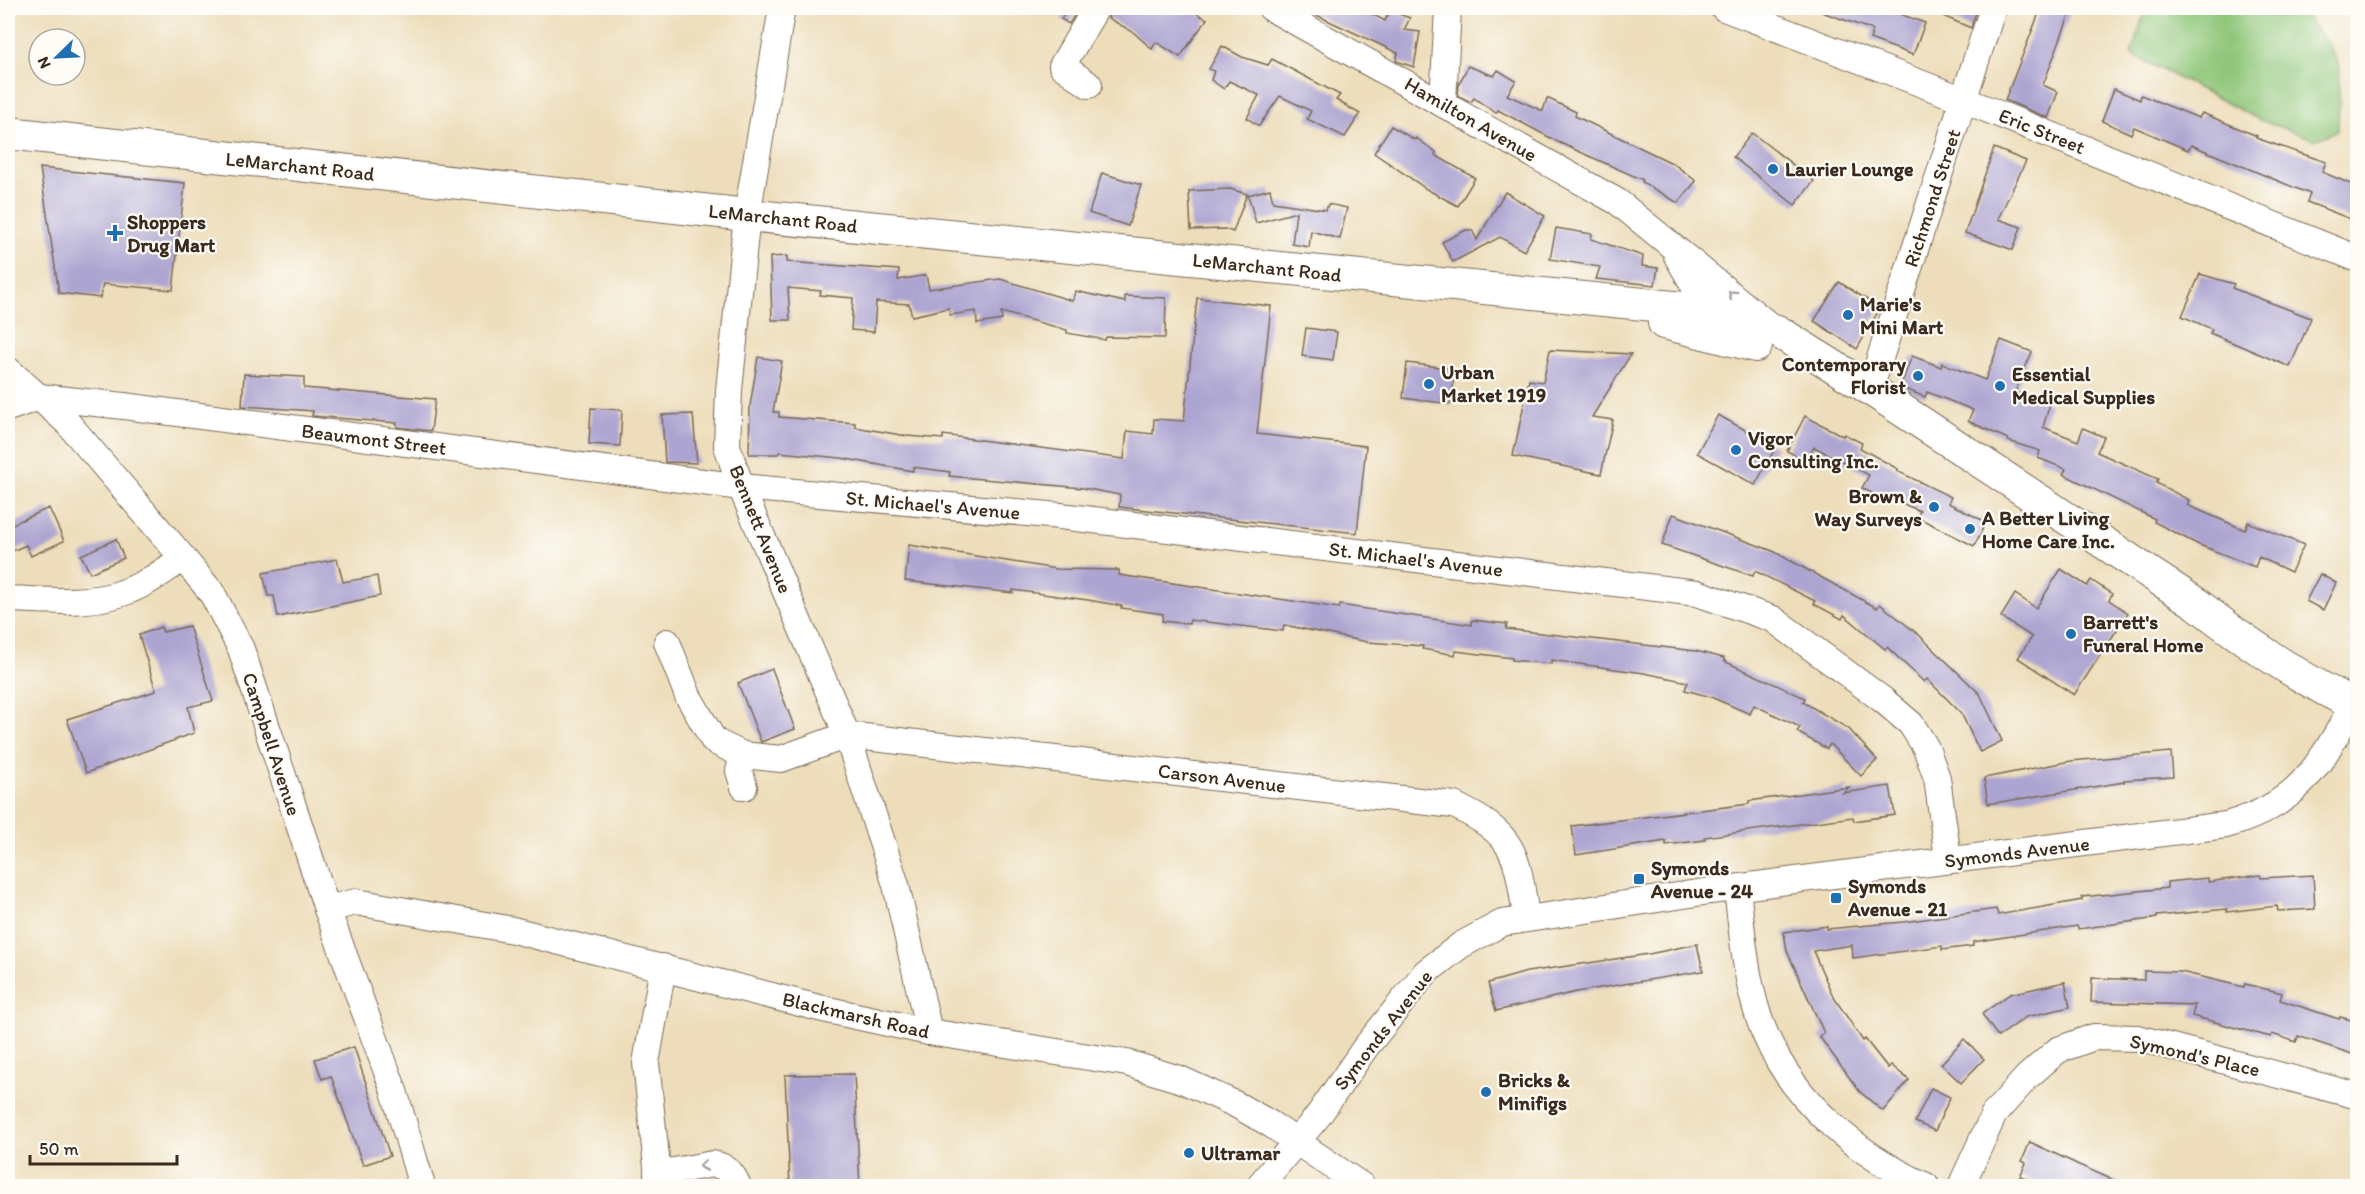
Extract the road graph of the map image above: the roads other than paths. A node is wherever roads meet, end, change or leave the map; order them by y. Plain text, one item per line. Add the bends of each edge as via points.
1 (782, 8) edge
2 (1096, 8) edge
3 (1272, 8) edge
4 (1448, 8) edge
5 (1724, 8) edge
6 (1993, 8) edge
7 (1089, 85) dead end
8 (1964, 100) junction
9 (1443, 102) junction
10 (8, 133) edge
11 (747, 215) junction
12 (1665, 239) junction
13 (2358, 259) edge
14 (1684, 266) junction
15 (1560, 296) junction
16 (1662, 306) junction
17 (1714, 310) junction
18 (1777, 332) junction
19 (1733, 339) junction
20 (8, 370) edge
21 (1859, 382) junction
22 (39, 398) junction
23 (8, 408) edge
24 (741, 487) junction
25 (183, 558) junction
26 (8, 599) edge
27 (667, 642) dead end
28 (2356, 705) edge
29 (847, 735) junction
30 (743, 755) junction
31 (744, 787) dead end
32 (1948, 859) junction
33 (1737, 889) junction
34 (327, 909) junction
35 (1526, 917) junction
36 (663, 967) junction
37 (929, 1032) junction
38 (2358, 1096) edge
39 (1296, 1141) junction
40 (658, 1180) edge
41 (422, 1186) edge
42 (738, 1186) edge
43 (1259, 1186) edge
44 (1362, 1186) edge
45 (1926, 1186) edge
46 (1961, 1186) edge

1 - 11 street, Bennett Avenue
2 - 7 street via 1062,66
3 - 9 street, Hamilton Avenue
4 - 9 street
5 - 8 street, Eric Street
6 - 8 street, Richmond Street
8 - 13 street, Eric Street
8 - 21 street, Richmond Street
9 - 12 street, Hamilton Avenue via 1618,202
10 - 11 main road, LeMarchant Road
11 - 15 main road, LeMarchant Road
11 - 24 street, Bennett Avenue via 727,446
12 - 14 street, Hamilton Avenue
18 -> 12 street, Hamilton Avenue
14 - 16 street via 1679,289
14 - 17 street, Hamilton Avenue via 1700,296
15 - 16 main road, LeMarchant Road
15 - 19 main road, LeMarchant Road
16 - 17 main road, LeMarchant Road
17 - 18 main road, LeMarchant Road
17 - 19 street, Hamilton Avenue
18 - 21 main road, Hamilton Avenue
19 - 21 main road, Hamilton Avenue
20 - 22 street, Campbell Avenue
21 - 28 main road, Hamilton Avenue via 2222,624
22 - 23 street, Beaumont Street
22 - 24 street, Beaumont Street
22 - 25 street, Campbell Avenue via 92,450
24 - 29 street, Bennett Avenue
24 - 32 street, St. Michael's Avenue via 1060,516 1697,593 1773,619 1911,724 1926,748 1937,778
25 - 26 street via 117,595
25 - 34 street, Campbell Avenue via 212,593 241,649
27 - 30 street via 688,696 714,741
28 - 32 street, Symonds Avenue via 2316,768 2299,787 2285,800 2249,818 2188,831
29 - 30 street via 781,759
29 - 35 street, Carson Avenue via 1454,805 1485,820 1504,838 1515,858
29 - 37 street, Bennett Avenue via 896,885
30 - 31 street via 739,771
32 - 33 street, Symonds Avenue
33 - 35 street, Symonds Avenue
33 - 45 street via 1754,999 1766,1036 1786,1071 1835,1129 1863,1152
34 - 36 street, Blackmarsh Road via 356,902 382,906 513,930
34 - 41 street, Campbell Avenue via 393,1091
35 - 39 street, Symonds Avenue via 1482,932 1426,972
36 - 37 street, Blackmarsh Road
36 - 40 street via 646,1063
37 - 39 street, Blackmarsh Road via 1127,1063 1154,1071 1226,1100
38 - 46 street, Symond's Place via 2138,1038 2094,1037 2058,1050 2026,1077 1994,1114
39 - 43 street, Symonds Avenue
39 - 44 street, Blackmarsh Road
42 -> 40 street via 730,1173 713,1164

